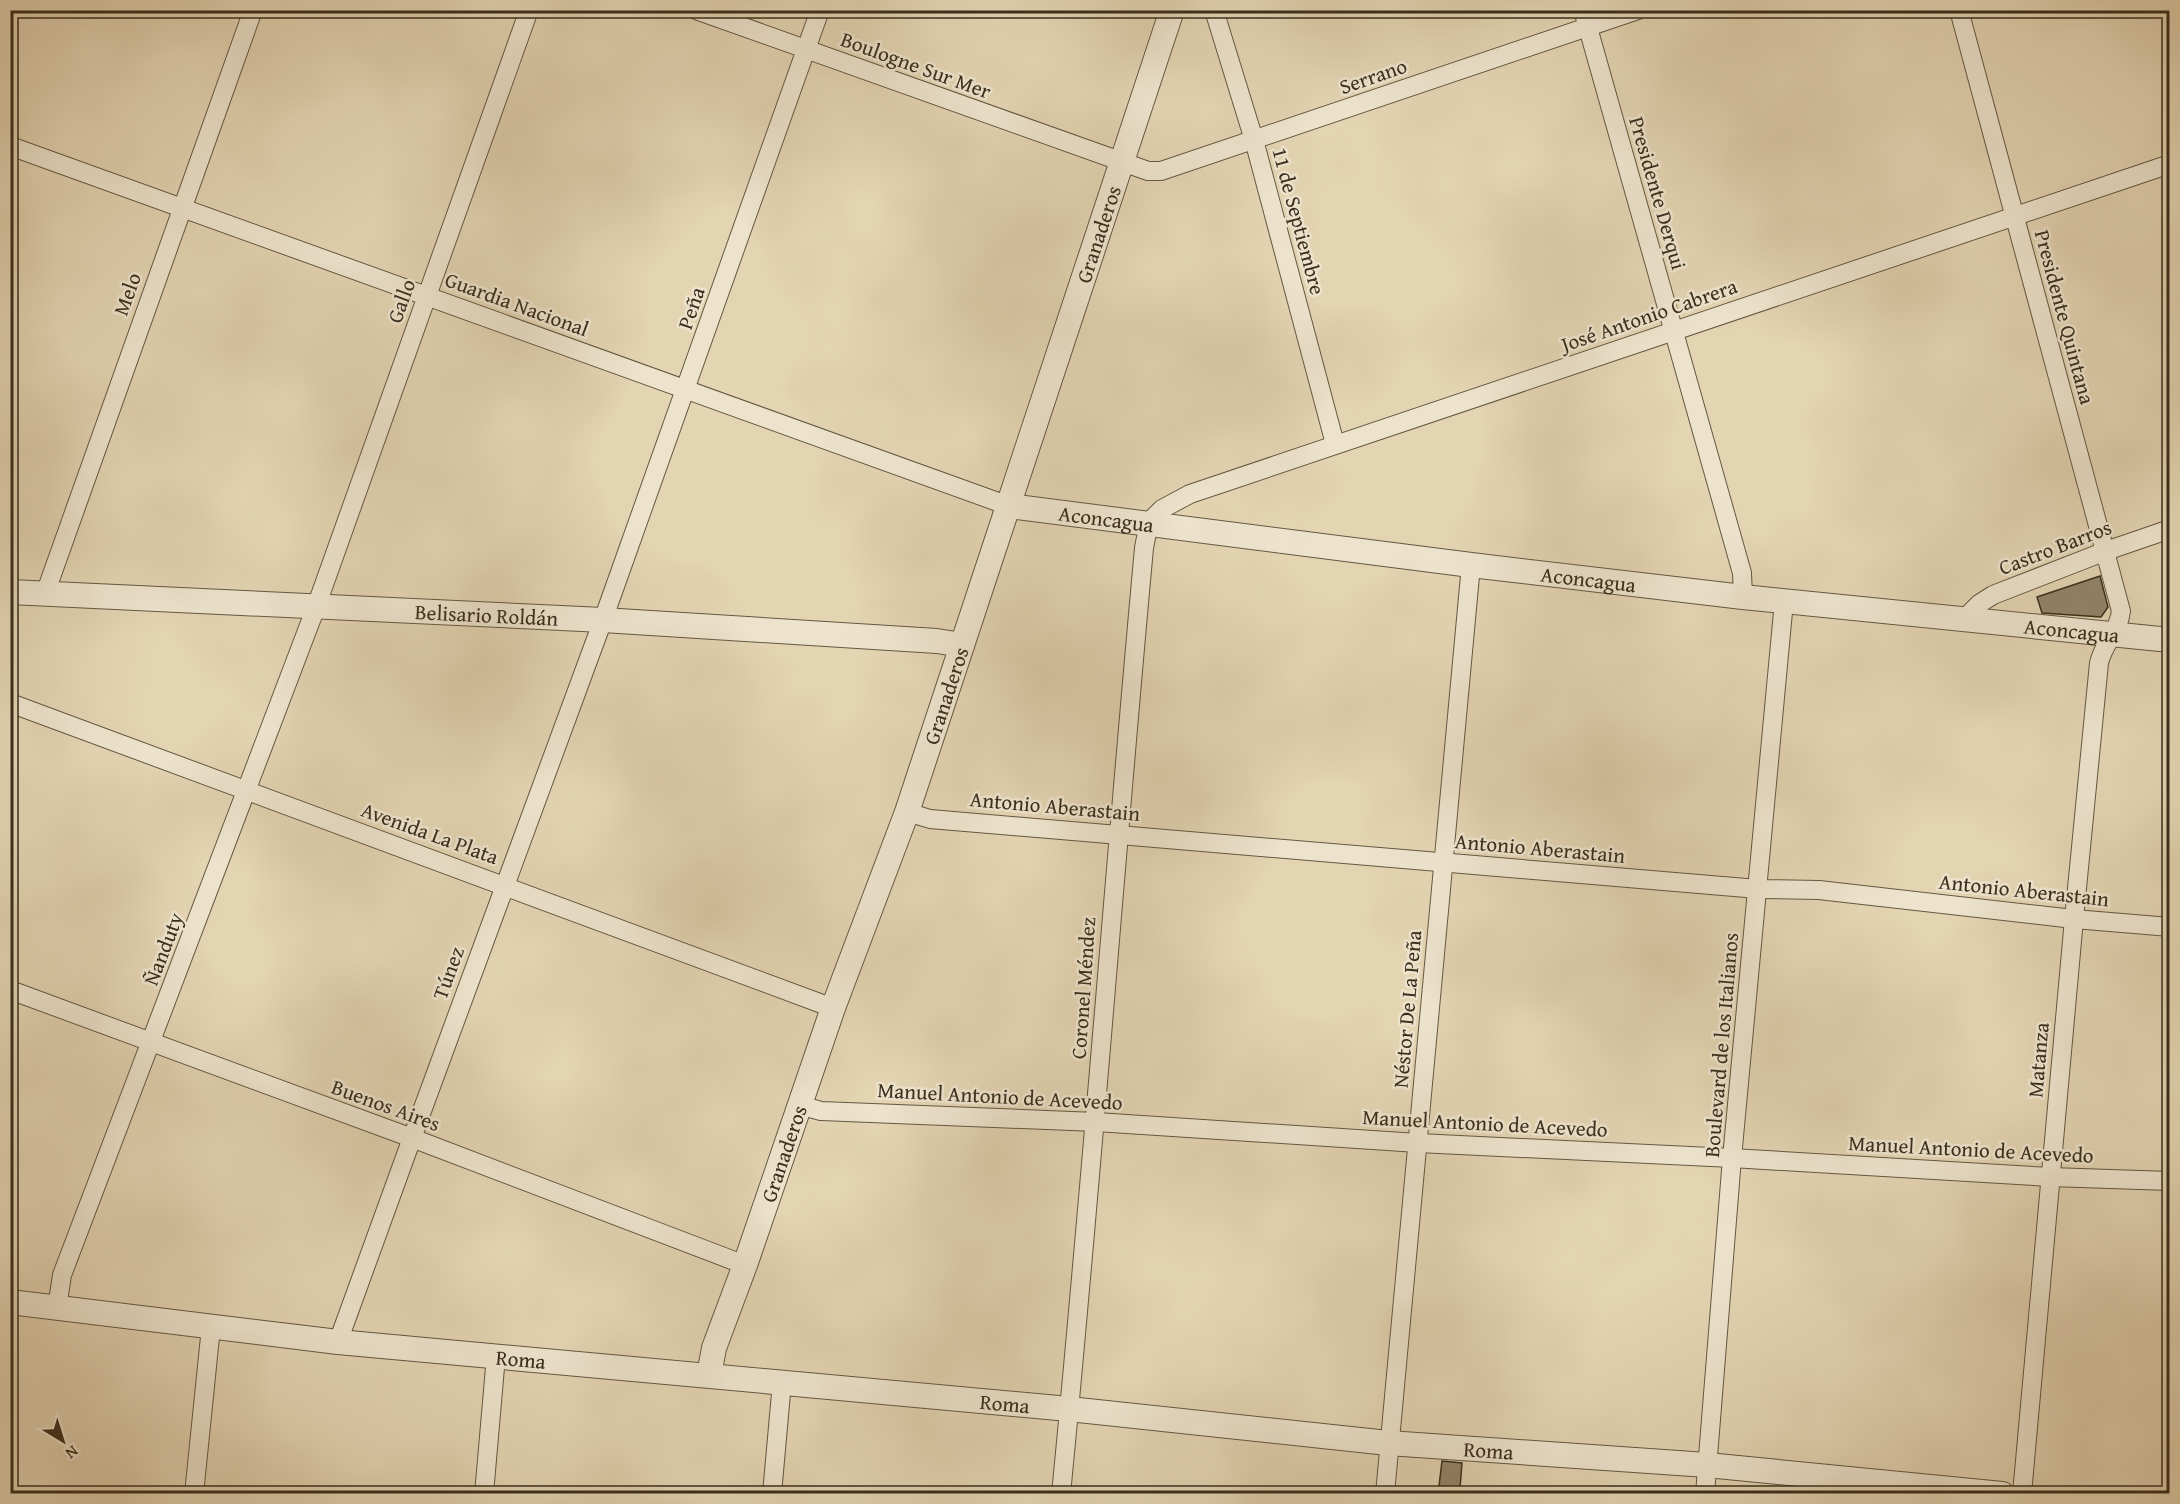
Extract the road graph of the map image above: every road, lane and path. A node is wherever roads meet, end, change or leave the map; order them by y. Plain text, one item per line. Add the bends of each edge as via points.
1 (253, 10) edge
2 (529, 10) edge
3 (696, 10) edge
4 (820, 10) edge
5 (1172, 10) edge
6 (1214, 10) edge
7 (1638, 10) edge
8 (1959, 10) edge
9 (1586, 19) edge
10 (806, 50) junction
11 (1254, 140) junction
12 (10, 146) edge
13 (1121, 162) junction
14 (2169, 164) edge
15 (182, 207) junction
16 (2014, 217) junction
17 (427, 296) junction
18 (1674, 330) junction
19 (686, 388) junction
20 (1335, 444) junction
21 (1009, 506) junction
22 (1149, 522) junction
23 (2169, 529) edge
24 (2106, 551) junction
25 (1471, 565) junction
26 (45, 594) junction
27 (12, 597) edge
28 (1743, 597) junction
29 (1784, 601) junction
30 (316, 607) junction
31 (1964, 619) junction
32 (603, 620) junction
33 (2114, 634) junction
34 (2169, 640) edge
35 (962, 645) junction
36 (10, 703) edge
37 (247, 791) junction
38 (907, 812) junction
39 (1117, 834) junction
40 (1442, 862) junction
41 (505, 884) junction
42 (1758, 889) junction
43 (2074, 919) junction
44 (2169, 927) edge
45 (10, 990) edge
46 (833, 1008) junction
47 (151, 1042) junction
48 (800, 1105) junction
49 (1096, 1122) junction
50 (412, 1138) junction
51 (1418, 1143) junction
52 (1732, 1158) junction
53 (2050, 1177) junction
54 (2169, 1181) edge
55 (745, 1265) junction
56 (11, 1302) edge
57 (57, 1308) junction
58 (211, 1327) junction
59 (339, 1342) junction
60 (496, 1356) junction
61 (709, 1375) junction
62 (782, 1382) junction
63 (1069, 1409) junction
64 (1388, 1443) junction
65 (1707, 1465) junction
66 (194, 1494) edge
67 (484, 1494) edge
68 (772, 1494) edge
69 (1061, 1494) edge
70 (1385, 1494) edge
71 (1705, 1494) edge
72 (2002, 1494) edge
73 (2022, 1494) edge

1 - 15 street, Melo
2 - 17 street, Gallo
3 - 10 street, Boulogne Sur Mer
4 - 10 street, Peña
5 - 13 street, Granaderos
6 - 11 street, 11 de Septiembre
7 - 9 street, Serrano
8 - 16 street, Presidente Quintana
9 - 11 street, Serrano
9 - 18 street, Presidente Derqui
10 - 13 street, Boulogne Sur Mer
10 - 19 street, Peña
11 - 13 street, Serrano via 1161,171
11 - 20 street, 11 de Septiembre
12 - 15 street, Guardia Nacional
13 - 21 street, Granaderos
14 - 16 street, José Antonio Cabrera
15 - 17 street, Guardia Nacional
15 - 26 street, Melo
16 - 18 street, José Antonio Cabrera
16 - 24 street, Presidente Quintana
17 - 19 street, Guardia Nacional
17 - 30 street, Gallo
18 - 20 street, José Antonio Cabrera
18 - 28 street, Presidente Derqui via 1742,573
19 - 21 street, Guardia Nacional
19 - 32 street, Peña
20 - 22 street, José Antonio Cabrera via 1190,494 1162,509
21 - 22 street, Aconcagua
21 - 35 street, Granaderos
22 - 25 street, Aconcagua
22 - 39 street, Coronel Méndez
23 - 24 street, Castro Barros
24 - 31 street, Castro Barros via 1993,595
24 - 33 street, Presidente Quintana via 2121,611
25 - 28 street, Aconcagua
25 - 40 street, Néstor De La Peña
26 - 27 street, Belisario Roldán
26 - 30 street, Belisario Roldán
28 - 29 street, Aconcagua
29 - 31 street, Aconcagua
29 - 42 street, Boulevard de los Italianos
30 - 32 street, Belisario Roldán
30 - 37 street, Ñanduty
31 - 33 street, Aconcagua
32 - 35 street, Belisario Roldán
32 - 41 street, Túnez
33 - 34 street, Aconcagua
33 - 43 street, Matanza via 2099,663
35 - 38 street, Granaderos
36 - 37 street, Avenida La Plata
37 - 41 street, Avenida La Plata
37 - 47 street, Ñanduty
38 - 39 street, Antonio Aberastain via 930,819
38 - 46 street, Granaderos
39 - 40 street, Antonio Aberastain
39 - 49 street, Coronel Méndez
40 - 42 street, Antonio Aberastain
40 - 51 street, Néstor De La Peña
41 - 46 street, Avenida La Plata
41 - 50 street, Túnez
42 - 43 street, Antonio Aberastain via 1819,890
42 - 52 street, Boulevard de los Italianos
43 - 44 street, Antonio Aberastain
43 - 53 street, Matanza
45 - 47 street, Buenos Aires
46 - 48 street, Granaderos
47 - 50 street, Buenos Aires
47 - 57 street, Ñanduty via 62,1275
48 - 49 street, Manuel Antonio de Acevedo via 821,1111
48 - 55 street, Granaderos
49 - 51 street, Manuel Antonio de Acevedo
49 - 63 street, Coronel Méndez
50 - 55 street, Buenos Aires
50 - 59 street, Túnez
51 - 52 street, Manuel Antonio de Acevedo
51 - 64 street, Néstor De La Peña
52 - 53 street, Manuel Antonio de Acevedo
52 - 65 street, Boulevard de los Italianos
53 - 54 street, Manuel Antonio de Acevedo
53 - 73 street, Matanza
55 - 61 street, Granaderos via 714,1348
56 - 57 street, Roma
57 - 58 street, Roma
58 - 59 street, Roma
58 - 66 street
59 - 60 street, Roma
60 - 61 street, Roma
60 - 67 street
61 - 62 street, Roma
62 - 63 street, Roma
62 - 68 street
63 - 64 street, Roma
63 - 69 street, Coronel Méndez
64 - 65 street, Roma
64 - 70 street, Néstor De La Peña
65 - 71 street, Boulevard de los Italianos
65 - 72 street, Roma

